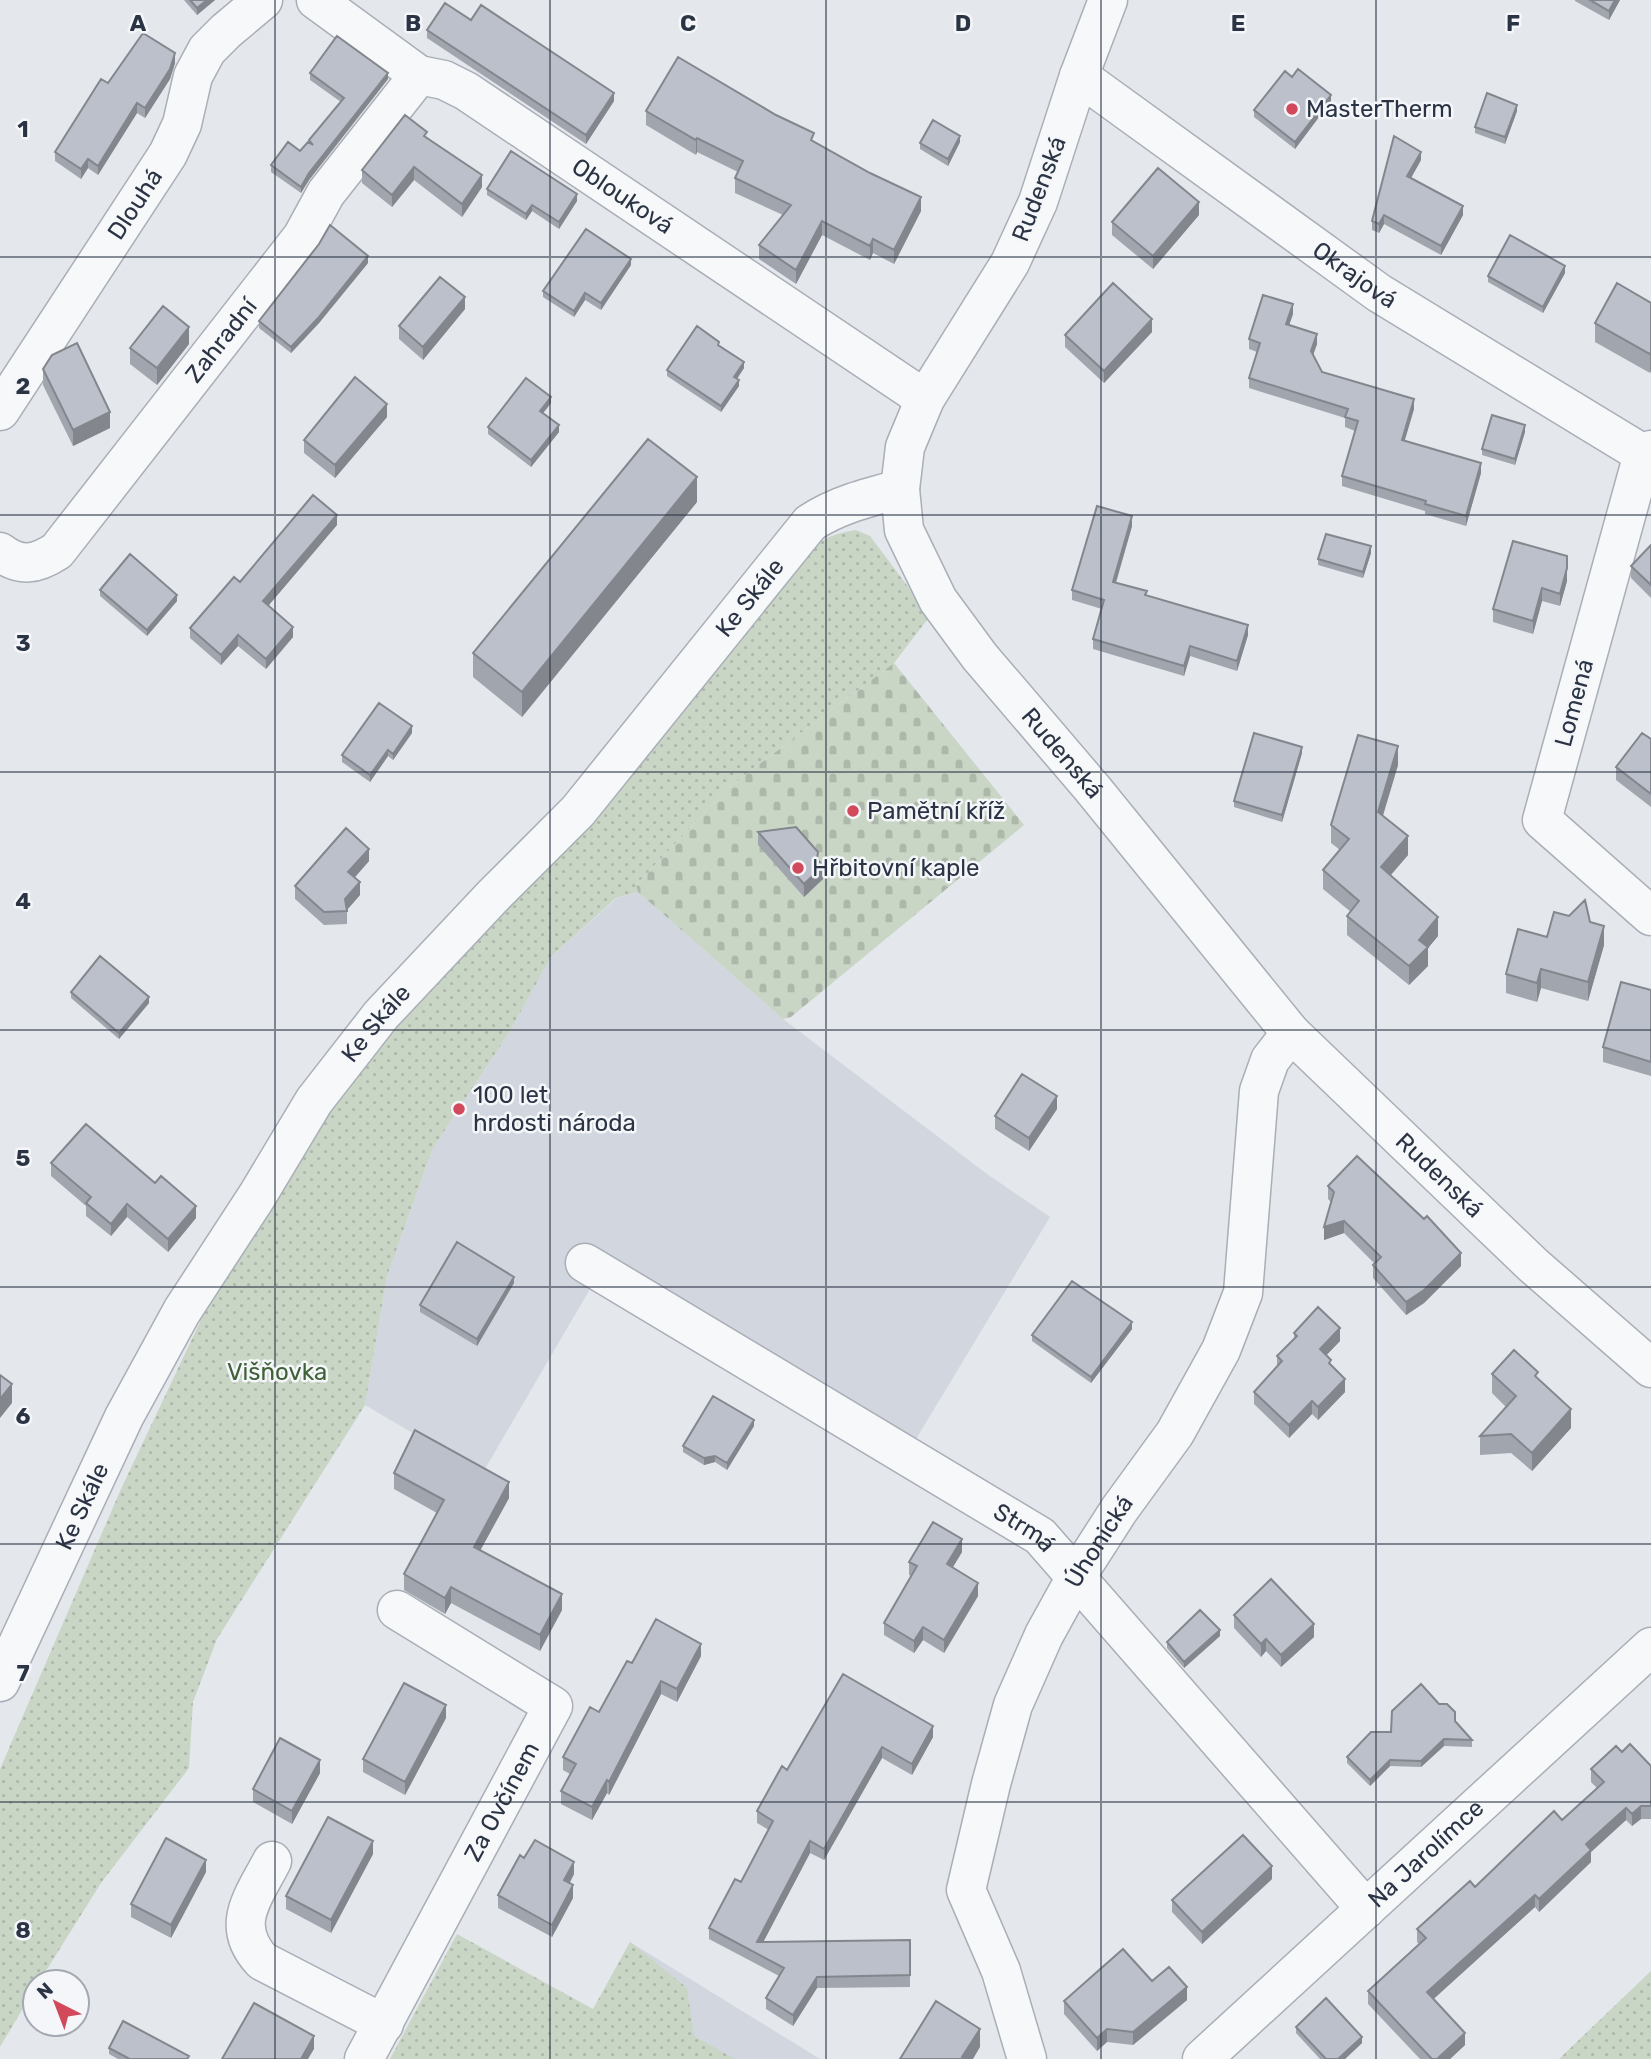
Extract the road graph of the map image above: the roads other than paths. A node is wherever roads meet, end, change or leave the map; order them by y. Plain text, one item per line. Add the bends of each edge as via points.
1 (263, 0) edge
2 (316, 0) edge
3 (1108, 0) edge
4 (419, 75) junction
5 (1079, 76) junction
6 (925, 399) junction
7 (0, 411) edge
8 (1647, 452) edge
9 (900, 489) junction
10 (0, 552) edge
11 (1651, 916) edge
12 (1291, 1034) junction
13 (585, 1263) dead end
14 (1651, 1368) edge
15 (1076, 1577) junction
16 (397, 1610) dead end
17 (1651, 1647) edge
18 (0, 1682) edge
19 (272, 1861) dead end
20 (1366, 1909) junction
21 (384, 2024) junction
22 (364, 2059) edge
23 (1027, 2059) edge
24 (1202, 2059) edge

1 - 7 street, Dlouhá via 207,50 192,76 182,124 168,154
2 - 4 street, Oblouková
3 - 5 street, Rudenská
4 - 6 street, Oblouková via 466,92
4 - 10 street, Zahradní via 326,194 302,237 57,551 41,562 25,564
5 - 6 street, Rudenská via 1038,202 1010,263
5 - 8 street, Okrajová via 1379,293
6 - 9 street, Rudenská via 905,447
8 - 11 street, Lomená via 1542,820
9 - 12 street, Rudenská via 904,530 938,600
9 - 18 street, Ke Skále via 836,508 810,523 578,811 381,1015 314,1101 182,1311 124,1417
12 - 14 street, Rudenská via 1533,1265
12 - 15 street, Úhonická via 1270,1059 1259,1091 1243,1293 1221,1350 1174,1433
13 - 15 street, Strmá via 1040,1536
15 - 20 street, Strmá
15 - 23 street, Úhonická via 1013,1704 966,1891 1001,1971
16 - 21 street, Za Ovčínem via 553,1706
17 - 20 street, Na Jarolímce
19 - 21 street via 248,1908 245,1929 249,1947 262,1961
20 - 24 street, Na Jarolímce
21 - 22 street, Za Ovčínem

